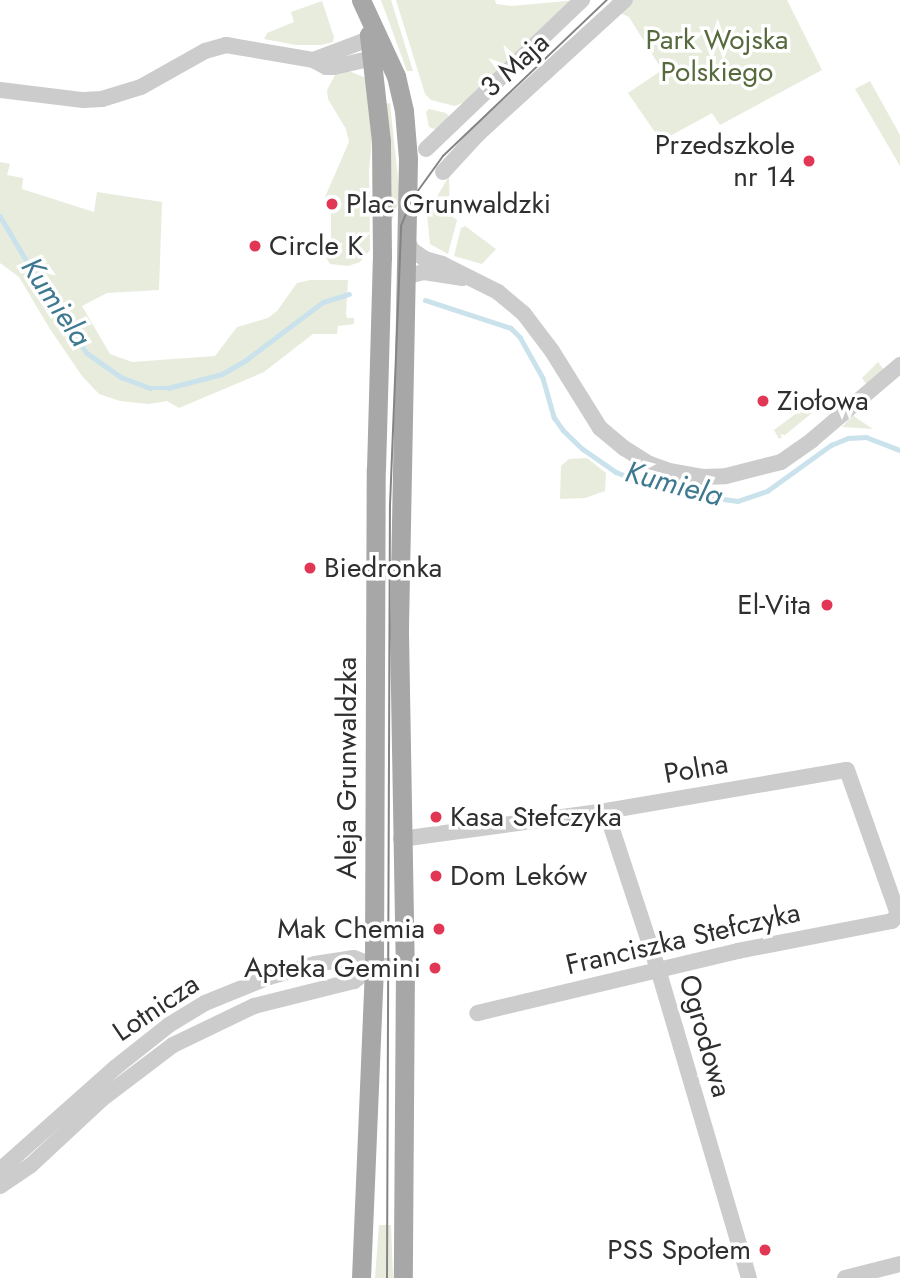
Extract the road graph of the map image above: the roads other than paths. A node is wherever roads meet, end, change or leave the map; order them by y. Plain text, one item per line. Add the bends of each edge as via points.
1 (582, 0) edge
2 (625, 0) edge
3 (364, 8) edge
4 (374, 48) junction
5 (0, 90) edge
6 (426, 149) dead end
7 (443, 172) dead end
8 (406, 239) junction
9 (405, 277) junction
10 (472, 278) junction
11 (900, 365) edge
12 (606, 811) junction
13 (401, 839) junction
14 (898, 914) edge
15 (374, 966) junction
16 (405, 966) junction
17 (658, 969) junction
18 (477, 1013) dead end
19 (0, 1170) edge
20 (0, 1186) edge
21 (900, 1264) edge
22 (361, 1278) edge
23 (403, 1278) edge
24 (748, 1278) edge
25 (845, 1278) edge

1 - 6 street, 3 Maja
2 - 7 street, 3 Maja via 478,134
3 - 4 main road, Aleja Grunwaldzka
4 - 5 street via 348,46 313,60 226,45 205,51 119,96 83,100
4 - 8 main road, Aleja Grunwaldzka via 396,76 405,123
4 - 15 main road, Aleja Grunwaldzka via 382,258
8 - 9 main road, Aleja Grunwaldzka
8 - 10 street via 425,259
9 - 10 street via 424,272
9 - 13 main road, Aleja Grunwaldzka
10 - 11 street via 524,314 600,428 624,448 669,471 726,476 781,462
12 - 13 street, Polna
12 - 14 street, Polna via 847,770
12 - 17 street, Ogrodowa
13 - 16 main road, Aleja Grunwaldzka
14 - 17 street, Franciszka Stefczyka via 888,922
15 - 16 street, Lotnicza
15 - 19 street, Lotnicza via 354,958 326,962 233,990 169,1025
15 - 20 street, Lotnicza via 354,981 254,1006 181,1041 123,1082 30,1166
15 - 22 main road, Aleja Grunwaldzka
16 - 23 main road, Aleja Grunwaldzka
17 - 18 street, Franciszka Stefczyka
17 - 24 street, Ogrodowa
21 - 25 street

